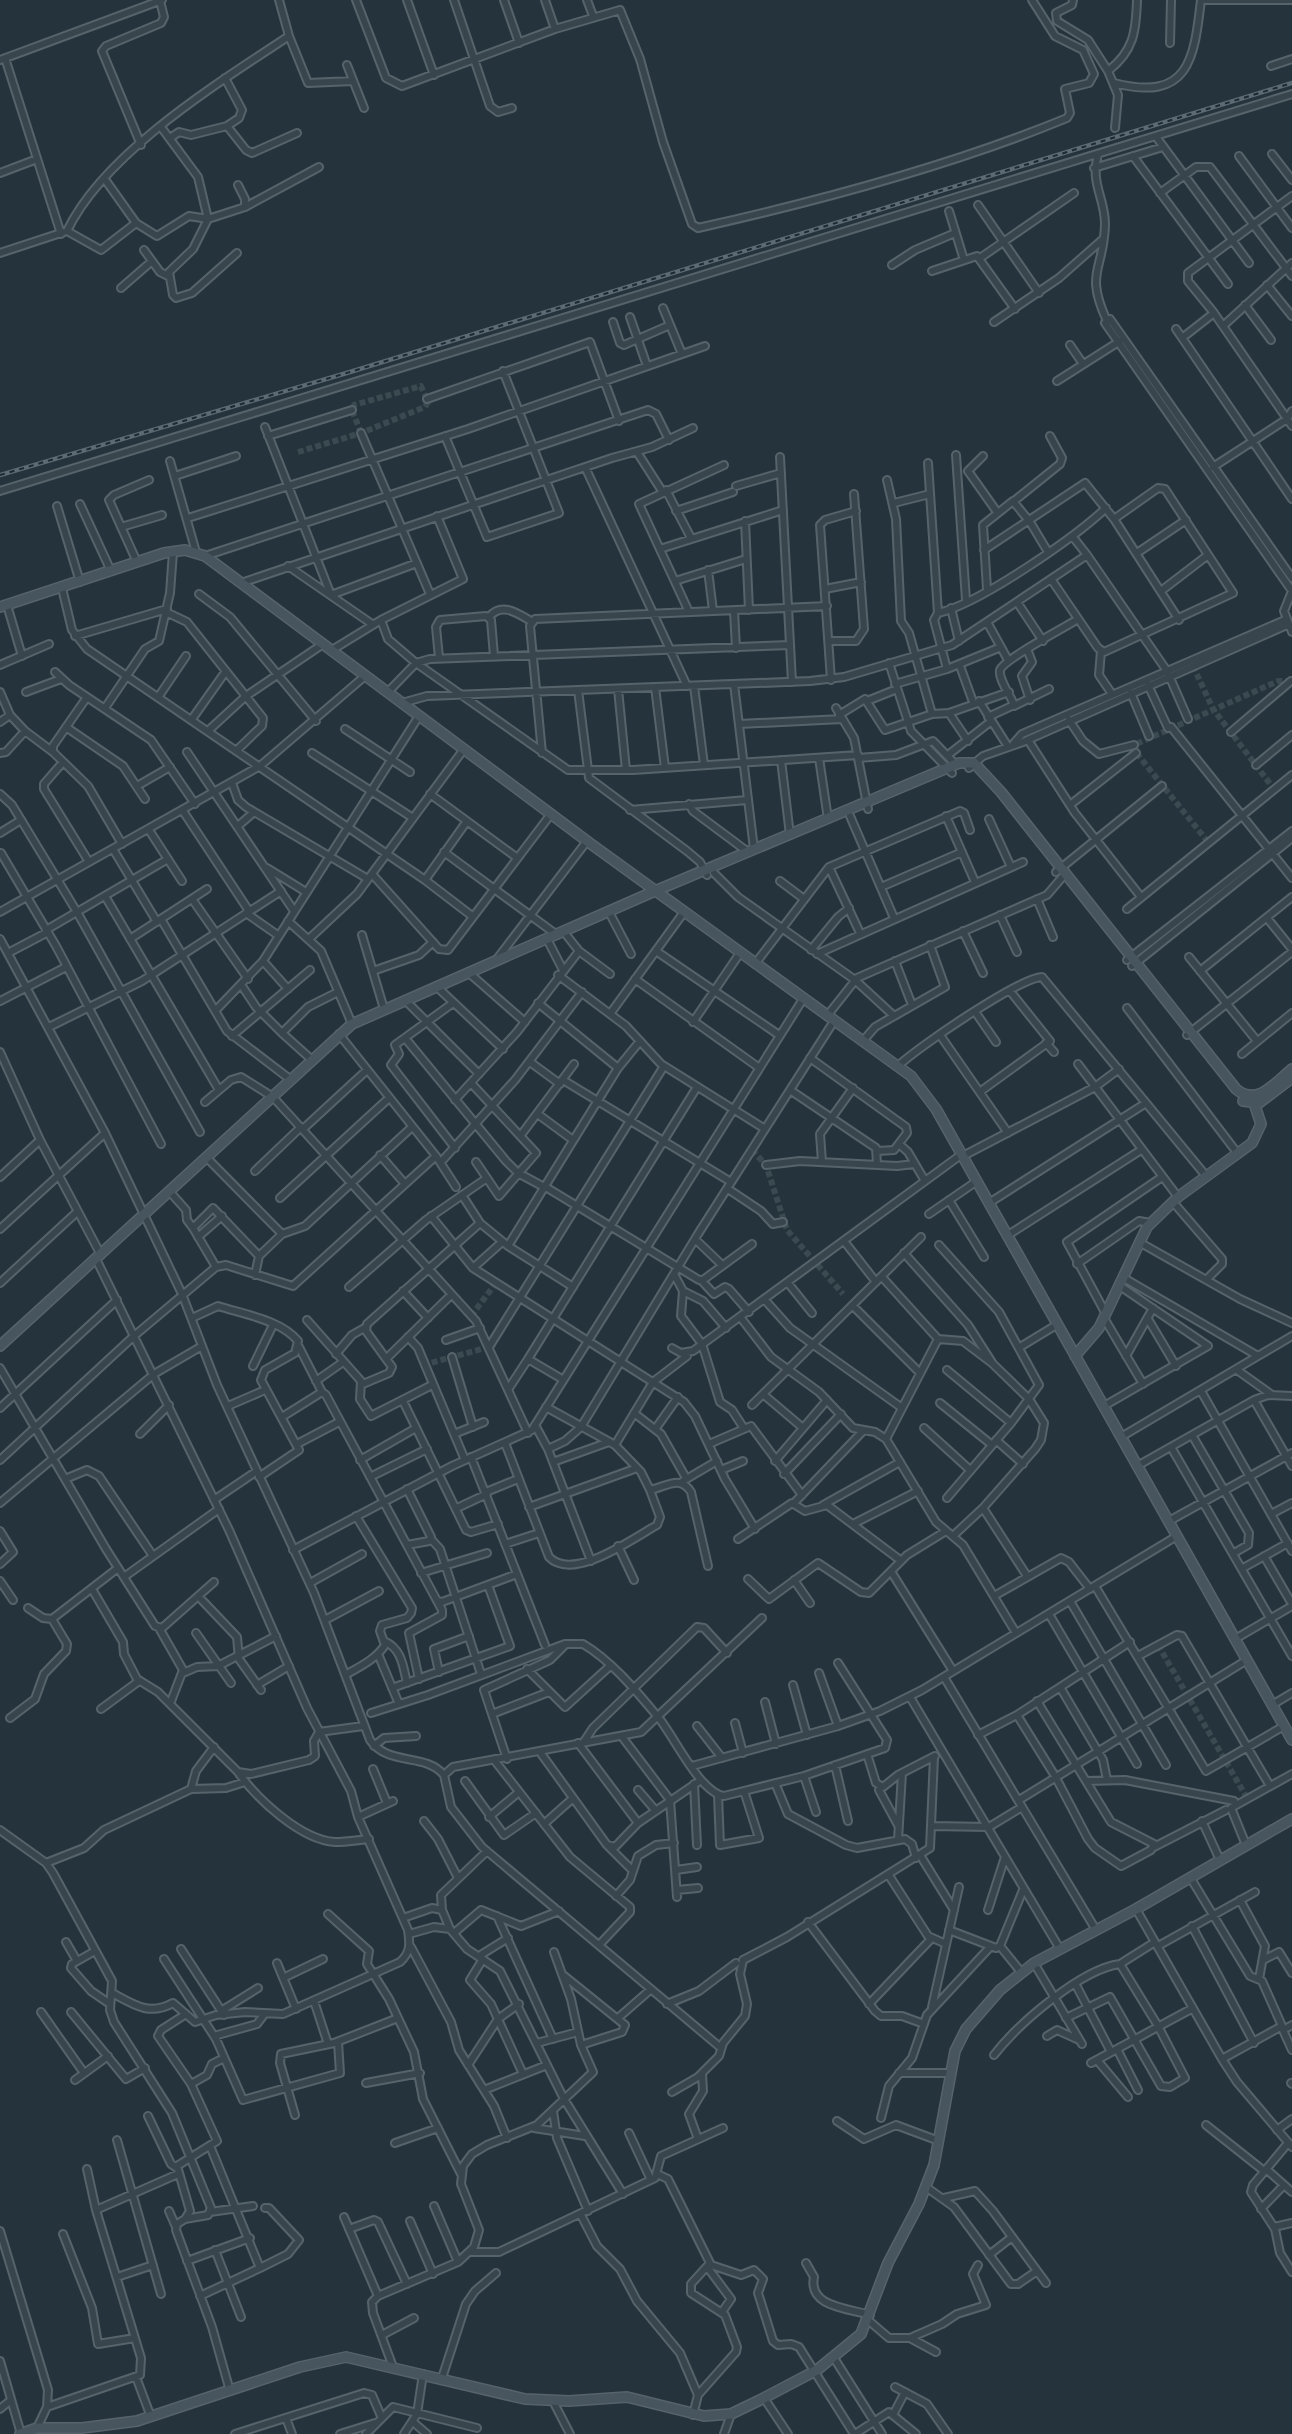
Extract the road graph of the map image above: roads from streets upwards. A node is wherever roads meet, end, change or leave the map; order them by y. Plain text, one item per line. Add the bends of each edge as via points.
1 (162, 0) edge
2 (279, 0) edge
3 (356, 0) edge
4 (407, 0) edge
5 (454, 0) edge
6 (504, 0) edge
7 (545, 0) edge
8 (587, 0) edge
9 (1032, 0) edge
10 (1073, 0) edge
11 (1138, 0) edge
12 (1171, 0) edge
13 (1200, 0) edge
14 (1292, 0) edge
15 (593, 16) junction
16 (555, 29) junction
17 (289, 36) junction
18 (519, 43) junction
19 (1170, 43) dead end
20 (3, 59) edge
21 (475, 59) junction
22 (1292, 59) edge
23 (346, 65) dead end
24 (1271, 66) dead end
25 (1108, 71) junction
26 (434, 75) junction
27 (225, 78) junction
28 (353, 81) junction
29 (1114, 83) junction
30 (1292, 94) edge
31 (512, 107) dead end
32 (364, 108) dead end
33 (227, 126) junction
34 (161, 127) junction
35 (1115, 128) dead end
36 (297, 133) dead end
37 (170, 138) junction
38 (1157, 138) junction
39 (141, 145) junction
40 (1163, 148) junction
41 (1098, 154) junction
42 (1272, 154) dead end
43 (1133, 156) junction
44 (1239, 156) dead end
45 (37, 159) junction
46 (319, 167) dead end
47 (1094, 167) junction
48 (0, 173) edge
49 (1182, 177) junction
50 (104, 178) junction
51 (1292, 180) edge
52 (238, 185) dead end
53 (1160, 192) junction
54 (1074, 193) dead end
55 (1292, 196) edge
56 (978, 205) dead end
57 (245, 207) junction
58 (1277, 208) junction
59 (949, 211) dead end
60 (208, 219) junction
61 (136, 223) junction
62 (1253, 224) junction
63 (1292, 228) edge
64 (64, 233) junction
65 (956, 233) junction
66 (1104, 239) junction
67 (1230, 240) junction
68 (1003, 242) junction
69 (144, 250) dead end
70 (0, 253) edge
71 (237, 253) dead end
72 (1207, 256) junction
73 (980, 258) junction
74 (964, 260) junction
75 (152, 261) junction
76 (1249, 263) dead end
77 (892, 265) dead end
78 (1289, 266) edge
79 (932, 271) dead end
80 (168, 276) junction
81 (1292, 276) edge
82 (1228, 284) dead end
83 (1267, 285) junction
84 (121, 288) dead end
85 (1039, 293) junction
86 (1245, 306) junction
87 (663, 307) dead end
88 (1015, 309) junction
89 (1214, 313) junction
90 (1292, 316) edge
91 (630, 317) dead end
92 (994, 322) dead end
93 (613, 323) dead end
94 (670, 325) junction
95 (1223, 326) junction
96 (1175, 329) dead end
97 (1182, 338) junction
98 (637, 339) junction
99 (1121, 340) junction
100 (1271, 340) dead end
101 (1070, 345) dead end
102 (705, 346) dead end
103 (682, 354) junction
104 (1083, 364) junction
105 (647, 366) junction
106 (503, 371) junction
107 (606, 381) junction
108 (1057, 381) dead end
109 (426, 399) dead end
110 (352, 410) dead end
111 (1292, 411) edge
112 (520, 412) junction
113 (1287, 419) junction
114 (619, 421) junction
115 (1292, 426) edge
116 (265, 428) dead end
117 (693, 428) dead end
118 (360, 433) tunnel mouth
119 (268, 436) junction
120 (445, 436) junction
121 (1050, 436) dead end
122 (669, 440) junction
123 (1252, 441) junction
124 (534, 449) junction
125 (636, 452) junction
126 (956, 455) dead end
127 (236, 456) dead end
128 (984, 456) dead end
129 (780, 457) dead end
130 (372, 460) junction
131 (170, 461) dead end
132 (928, 463) dead end
133 (724, 465) dead end
134 (585, 467) junction
135 (1212, 468) junction
136 (781, 473) junction
137 (461, 474) junction
138 (175, 476) junction
139 (149, 480) dead end
140 (548, 481) junction
141 (887, 481) dead end
142 (286, 487) junction
143 (664, 490) junction
144 (0, 491) edge
145 (854, 494) dead end
146 (930, 494) junction
147 (388, 498) junction
148 (1292, 499) edge
149 (1014, 500) junction
150 (894, 503) junction
151 (80, 504) dead end
152 (475, 505) junction
153 (57, 506) dead end
154 (1106, 508) junction
155 (783, 510) junction
156 (677, 511) junction
157 (856, 511) junction
158 (997, 512) junction
159 (162, 515) dead end
160 (438, 516) junction
161 (188, 518) junction
162 (1114, 519) junction
163 (1185, 520) junction
164 (745, 521) junction
165 (1030, 522) junction
166 (303, 526) junction
167 (121, 527) junction
168 (401, 528) junction
169 (1073, 537) junction
170 (691, 538) junction
171 (660, 549) junction
172 (984, 550) junction
173 (173, 552) junction
174 (1048, 552) junction
175 (1136, 553) junction
176 (200, 554) junction
177 (1087, 555) junction
178 (1208, 555) junction
179 (315, 559) junction
180 (747, 559) junction
181 (137, 562) junction
182 (417, 563) junction
183 (288, 566) junction
184 (708, 570) junction
185 (111, 571) junction
186 (1051, 579) junction
187 (1292, 579) edge
188 (675, 581) junction
189 (80, 582) junction
190 (862, 582) junction
191 (241, 583) junction
192 (62, 589) junction
193 (825, 589) junction
194 (987, 589) junction
195 (1161, 591) junction
196 (1292, 591) edge
197 (199, 594) dead end
198 (430, 594) junction
199 (331, 595) junction
200 (966, 600) junction
201 (1017, 602) junction
202 (4, 606) edge
203 (827, 606) junction
204 (788, 608) junction
205 (951, 608) junction
206 (166, 610) junction
207 (750, 610) junction
208 (713, 611) junction
209 (734, 611) junction
210 (689, 612) junction
211 (653, 613) junction
212 (937, 613) junction
213 (489, 617) junction
214 (1078, 619) junction
215 (381, 620) junction
216 (1179, 620) junction
217 (531, 621) junction
218 (987, 622) junction
219 (1286, 623) junction
220 (372, 624) junction
221 (1292, 632) edge
222 (1143, 635) junction
223 (75, 636) junction
224 (829, 641) junction
225 (959, 641) junction
226 (1043, 641) junction
227 (49, 644) dead end
228 (790, 645) junction
229 (328, 647) junction
230 (1001, 647) junction
231 (736, 648) junction
232 (942, 649) junction
233 (1027, 649) junction
234 (670, 651) junction
235 (1101, 651) junction
236 (532, 655) junction
237 (22, 656) junction
238 (186, 656) dead end
239 (494, 656) junction
240 (915, 656) junction
241 (439, 658) junction
242 (1008, 660) junction
243 (416, 663) junction
244 (888, 663) junction
245 (0, 664) edge
246 (960, 666) junction
247 (947, 669) junction
248 (226, 671) junction
249 (55, 672) dead end
250 (1168, 673) junction
251 (126, 674) junction
252 (276, 674) junction
253 (365, 676) junction
254 (922, 676) junction
255 (61, 680) junction
256 (831, 680) junction
257 (1291, 681) edge
258 (792, 682) junction
259 (734, 684) junction
260 (1148, 685) junction
261 (691, 686) junction
262 (655, 687) junction
263 (896, 687) junction
264 (618, 689) junction
265 (1049, 689) dead end
266 (578, 690) junction
267 (0, 692) edge
268 (26, 692) dead end
269 (388, 692) junction
270 (536, 692) junction
271 (1009, 692) junction
272 (1131, 693) junction
273 (1112, 694) junction
274 (459, 695) junction
275 (159, 696) junction
276 (246, 696) junction
277 (88, 697) junction
278 (1030, 699) junction
279 (867, 701) junction
280 (976, 702) junction
281 (402, 703) junction
282 (1014, 706) junction
283 (105, 708) junction
284 (932, 713) junction
285 (949, 713) junction
286 (839, 714) junction
287 (10, 715) junction
288 (419, 716) junction
289 (192, 719) junction
290 (1188, 719) dead end
291 (989, 720) junction
292 (1069, 720) junction
293 (316, 721) junction
294 (0, 722) edge
295 (739, 723) junction
296 (907, 723) junction
297 (66, 727) junction
298 (345, 729) dead end
299 (209, 730) junction
300 (25, 731) junction
301 (1231, 732) dead end
302 (1292, 735) edge
303 (1149, 736) dead end
304 (1028, 740) junction
305 (968, 741) junction
306 (923, 744) junction
307 (1010, 744) junction
308 (1134, 745) dead end
309 (464, 749) junction
310 (237, 750) junction
311 (53, 752) junction
312 (187, 752) dead end
313 (0, 753) edge
314 (312, 753) dead end
315 (542, 753) junction
316 (1136, 753) dead end
317 (948, 755) junction
318 (858, 757) junction
319 (819, 758) junction
320 (391, 759) junction
321 (781, 760) junction
322 (63, 762) junction
323 (743, 762) junction
324 (704, 765) junction
325 (1256, 765) dead end
326 (170, 766) junction
327 (260, 766) junction
328 (971, 766) junction
329 (665, 768) junction
330 (953, 768) junction
331 (626, 770) junction
332 (587, 771) junction
333 (410, 772) dead end
334 (1292, 775) edge
335 (232, 783) junction
336 (137, 786) junction
337 (1162, 786) dead end
338 (371, 791) junction
339 (215, 792) junction
340 (0, 794) edge
341 (430, 794) junction
342 (145, 799) dead end
343 (747, 800) junction
344 (195, 804) junction
345 (690, 804) junction
346 (1070, 805) junction
347 (867, 806) junction
348 (630, 810) junction
349 (183, 811) junction
350 (254, 812) junction
351 (551, 814) junction
352 (1241, 815) junction
353 (850, 816) junction
354 (946, 816) junction
355 (413, 818) junction
356 (828, 819) junction
357 (989, 819) dead end
358 (21, 820) junction
359 (467, 821) junction
360 (238, 826) junction
361 (349, 827) junction
362 (149, 830) junction
363 (970, 830) dead end
364 (1292, 831) edge
365 (0, 833) edge
366 (790, 835) junction
367 (1292, 838) edge
368 (1095, 840) junction
369 (587, 841) junction
370 (122, 844) junction
371 (113, 849) junction
372 (751, 851) junction
373 (864, 851) junction
374 (386, 852) junction
375 (444, 852) junction
376 (962, 852) junction
377 (1270, 852) junction
378 (1, 853) edge
379 (329, 856) junction
380 (516, 857) junction
381 (168, 859) junction
382 (89, 862) junction
383 (1023, 862) dead end
384 (265, 867) junction
385 (830, 867) junction
386 (1011, 867) junction
387 (709, 873) junction
388 (1061, 873) junction
389 (370, 877) junction
390 (1292, 878) edge
391 (425, 880) junction
392 (58, 881) junction
393 (132, 881) junction
394 (182, 881) dead end
395 (780, 881) dead end
396 (975, 883) junction
397 (493, 887) junction
398 (881, 887) junction
399 (208, 890) dead end
400 (281, 891) junction
401 (306, 892) junction
402 (658, 893) junction
403 (105, 896) junction
404 (27, 897) junction
405 (1141, 897) junction
406 (1292, 897) edge
407 (192, 899) junction
408 (804, 899) junction
409 (1037, 899) junction
410 (849, 908) junction
411 (1128, 909) dead end
412 (294, 911) junction
413 (0, 912) edge
414 (77, 912) junction
415 (248, 912) junction
416 (608, 912) junction
417 (684, 912) junction
418 (1000, 915) junction
419 (472, 916) junction
420 (531, 916) junction
421 (894, 918) junction
422 (1267, 918) junction
423 (159, 920) junction
424 (288, 921) junction
425 (782, 928) junction
426 (47, 931) junction
427 (963, 931) junction
428 (860, 933) junction
429 (215, 934) junction
430 (362, 935) dead end
431 (279, 936) junction
432 (556, 936) junction
433 (1053, 937) dead end
434 (0, 939) edge
435 (130, 939) junction
436 (310, 939) junction
437 (433, 942) junction
438 (930, 945) junction
439 (579, 951) junction
440 (656, 951) junction
441 (1292, 951) edge
442 (814, 952) junction
443 (1017, 952) dead end
444 (8, 953) junction
445 (740, 953) junction
446 (183, 954) junction
447 (631, 954) dead end
448 (1189, 957) dead end
449 (263, 961) junction
450 (895, 961) junction
451 (1132, 961) junction
452 (495, 962) junction
453 (755, 964) junction
454 (66, 967) junction
455 (310, 970) dead end
456 (373, 971) junction
457 (1200, 971) junction
458 (560, 972) junction
459 (469, 973) junction
460 (983, 973) dead end
461 (610, 974) dead end
462 (151, 975) junction
463 (248, 979) junction
464 (635, 979) junction
465 (855, 980) junction
466 (242, 986) junction
467 (436, 986) junction
468 (28, 987) junction
469 (288, 989) junction
470 (714, 991) junction
471 (1010, 991) junction
472 (122, 992) junction
473 (338, 992) junction
474 (582, 992) junction
475 (803, 999) junction
476 (0, 1000) edge
477 (405, 1000) junction
478 (453, 1003) junction
479 (538, 1003) junction
480 (1226, 1003) junction
481 (912, 1005) junction
482 (1127, 1008) dead end
483 (87, 1009) junction
484 (384, 1009) junction
485 (216, 1010) junction
486 (261, 1012) junction
487 (976, 1013) junction
488 (1292, 1013) edge
489 (610, 1014) junction
490 (894, 1016) junction
491 (831, 1018) junction
492 (525, 1021) junction
493 (560, 1021) junction
494 (426, 1022) junction
495 (693, 1022) junction
496 (352, 1024) junction
497 (49, 1027) junction
498 (282, 1033) junction
499 (1189, 1033) junction
500 (339, 1034) junction
501 (779, 1035) junction
502 (940, 1035) junction
503 (232, 1036) junction
504 (405, 1038) junction
505 (640, 1041) junction
506 (863, 1041) junction
507 (1257, 1041) junction
508 (996, 1042) dead end
509 (1046, 1044) junction
510 (503, 1049) junction
511 (0, 1052) edge
512 (1054, 1052) dead end
513 (1242, 1054) dead end
514 (810, 1058) junction
515 (312, 1060) junction
516 (530, 1062) junction
517 (574, 1064) dead end
518 (1078, 1064) dead end
519 (664, 1066) junction
520 (898, 1066) junction
521 (758, 1067) junction
522 (618, 1068) junction
523 (1119, 1069) junction
524 (1292, 1069) edge
525 (367, 1070) junction
526 (480, 1074) junction
527 (1292, 1078) edge
528 (291, 1080) junction
529 (561, 1082) junction
530 (471, 1083) junction
531 (697, 1087) junction
532 (1095, 1087) junction
533 (853, 1088) junction
534 (219, 1090) junction
535 (790, 1090) junction
536 (981, 1091) junction
537 (273, 1097) junction
538 (389, 1098) junction
539 (455, 1100) junction
540 (597, 1101) junction
541 (1253, 1101) junction
542 (205, 1102) dead end
543 (1146, 1103) junction
544 (493, 1107) junction
545 (732, 1108) junction
546 (539, 1115) junction
547 (832, 1119) junction
548 (1118, 1121) junction
549 (630, 1122) junction
550 (475, 1126) junction
551 (412, 1127) junction
552 (302, 1128) junction
553 (765, 1129) junction
554 (200, 1132) dead end
555 (105, 1133) junction
556 (1008, 1133) junction
557 (521, 1135) junction
558 (40, 1140) junction
559 (573, 1140) junction
560 (663, 1142) junction
561 (161, 1144) dead end
562 (899, 1144) junction
563 (455, 1147) junction
564 (1141, 1150) junction
565 (878, 1151) junction
566 (327, 1154) junction
567 (1238, 1154) junction
568 (962, 1155) junction
569 (380, 1156) junction
570 (436, 1156) junction
571 (206, 1158) junction
572 (441, 1162) junction
573 (476, 1162) dead end
574 (822, 1162) junction
575 (698, 1163) junction
576 (877, 1164) junction
577 (914, 1164) junction
578 (766, 1165) dead end
579 (255, 1171) dead end
580 (518, 1172) junction
581 (59, 1176) junction
582 (1206, 1176) junction
583 (0, 1177) edge
584 (1162, 1177) junction
585 (487, 1178) junction
586 (925, 1181) junction
587 (977, 1181) junction
588 (352, 1182) junction
589 (405, 1184) junction
590 (730, 1185) junction
591 (544, 1186) junction
592 (456, 1187) dead end
593 (170, 1192) junction
594 (462, 1195) junction
595 (280, 1198) dead end
596 (949, 1200) junction
597 (1176, 1200) junction
598 (989, 1203) junction
599 (578, 1207) junction
600 (377, 1210) junction
601 (77, 1212) junction
602 (145, 1214) junction
603 (929, 1214) dead end
604 (222, 1216) junction
605 (431, 1216) junction
606 (783, 1222) dead end
607 (480, 1223) junction
608 (1151, 1223) junction
609 (610, 1227) junction
610 (193, 1228) junction
611 (0, 1229) edge
612 (282, 1234) junction
613 (1008, 1235) junction
614 (198, 1237) junction
615 (921, 1237) dead end
616 (402, 1239) junction
617 (695, 1239) junction
618 (844, 1241) junction
619 (1139, 1242) junction
620 (505, 1244) junction
621 (752, 1244) dead end
622 (939, 1245) dead end
623 (453, 1246) junction
624 (644, 1248) junction
625 (904, 1253) junction
626 (259, 1256) junction
627 (984, 1257) dead end
628 (96, 1259) junction
629 (721, 1264) junction
630 (1077, 1264) junction
631 (540, 1265) junction
632 (216, 1267) junction
633 (426, 1268) junction
634 (473, 1268) junction
635 (676, 1271) junction
636 (255, 1275) junction
637 (701, 1280) junction
638 (879, 1280) junction
639 (1206, 1280) junction
640 (1122, 1282) junction
641 (0, 1283) edge
642 (788, 1283) junction
643 (349, 1287) dead end
644 (573, 1287) junction
645 (403, 1291) junction
646 (683, 1291) junction
647 (182, 1294) junction
648 (451, 1295) junction
649 (519, 1298) junction
650 (117, 1300) junction
651 (765, 1300) junction
652 (853, 1306) junction
653 (1153, 1308) junction
654 (749, 1312) junction
655 (812, 1313) dead end
656 (1105, 1316) junction
657 (192, 1318) junction
658 (428, 1318) junction
659 (741, 1318) junction
660 (553, 1319) junction
661 (1148, 1319) junction
662 (307, 1320) dead end
663 (1292, 1323) edge
664 (1058, 1324) junction
665 (273, 1325) junction
666 (366, 1327) junction
667 (480, 1328) junction
668 (726, 1328) junction
669 (134, 1336) junction
670 (1292, 1336) edge
671 (408, 1337) junction
672 (937, 1339) junction
673 (446, 1340) dead end
674 (586, 1340) junction
675 (702, 1344) junction
676 (814, 1344) junction
677 (0, 1346) edge
678 (202, 1346) junction
679 (299, 1347) junction
680 (489, 1347) junction
681 (672, 1348) dead end
682 (1020, 1348) junction
683 (0, 1352) edge
684 (336, 1354) junction
685 (687, 1356) dead end
686 (1075, 1356) junction
687 (1126, 1356) junction
688 (1258, 1356) junction
689 (452, 1357) dead end
690 (387, 1358) junction
691 (528, 1359) junction
692 (343, 1362) junction
693 (621, 1362) junction
694 (993, 1364) junction
695 (253, 1366) dead end
696 (1176, 1366) junction
697 (1240, 1367) junction
698 (0, 1368) edge
699 (947, 1370) dead end
700 (789, 1372) junction
701 (920, 1373) junction
702 (154, 1374) junction
703 (562, 1379) junction
704 (316, 1381) junction
705 (653, 1382) junction
706 (363, 1384) junction
707 (1143, 1384) junction
708 (432, 1385) junction
709 (509, 1388) junction
710 (265, 1390) junction
711 (1201, 1391) junction
712 (322, 1392) junction
713 (15, 1395) junction
714 (764, 1395) junction
715 (1272, 1395) junction
716 (1292, 1396) edge
717 (678, 1397) junction
718 (1029, 1399) junction
719 (827, 1400) junction
720 (1254, 1400) junction
721 (403, 1401) junction
722 (940, 1403) dead end
723 (169, 1405) junction
724 (752, 1405) dead end
725 (228, 1406) junction
726 (1104, 1406) junction
727 (546, 1407) junction
728 (0, 1408) edge
729 (902, 1408) junction
730 (634, 1413) junction
731 (841, 1415) junction
732 (282, 1417) junction
733 (1216, 1421) junction
734 (339, 1422) junction
735 (484, 1422) dead end
736 (1011, 1423) junction
737 (535, 1425) junction
738 (35, 1427) junction
739 (473, 1427) junction
740 (581, 1427) junction
741 (743, 1427) junction
742 (416, 1428) junction
743 (656, 1428) junction
744 (803, 1428) junction
745 (923, 1428) dead end
746 (862, 1432) junction
747 (528, 1433) junction
748 (140, 1434) dead end
749 (454, 1434) junction
750 (1192, 1434) junction
751 (1121, 1437) junction
752 (886, 1439) junction
753 (505, 1443) junction
754 (612, 1443) junction
755 (994, 1443) junction
756 (297, 1444) junction
757 (709, 1444) junction
758 (1171, 1447) junction
759 (427, 1449) junction
760 (548, 1449) junction
761 (1289, 1454) edge
762 (53, 1458) junction
763 (468, 1459) junction
764 (0, 1460) edge
765 (360, 1460) junction
766 (717, 1461) junction
767 (743, 1461) dead end
768 (775, 1461) junction
769 (553, 1462) junction
770 (900, 1462) junction
771 (1023, 1464) junction
772 (1138, 1466) junction
773 (1292, 1466) edge
774 (637, 1468) junction
775 (721, 1470) junction
776 (971, 1470) junction
777 (440, 1472) junction
778 (258, 1474) junction
779 (784, 1474) junction
780 (370, 1477) junction
781 (1249, 1478) junction
782 (65, 1479) junction
783 (518, 1479) junction
784 (684, 1480) junction
785 (407, 1489) junction
786 (650, 1490) junction
787 (918, 1491) junction
788 (1225, 1491) junction
789 (486, 1493) junction
790 (802, 1494) junction
791 (564, 1495) junction
792 (947, 1498) dead end
793 (214, 1500) junction
794 (385, 1500) junction
795 (0, 1503) edge
796 (794, 1503) junction
797 (1203, 1503) junction
798 (1292, 1503) edge
799 (823, 1505) junction
800 (529, 1507) junction
801 (457, 1508) junction
802 (983, 1508) junction
803 (219, 1509) junction
804 (1271, 1514) junction
805 (356, 1516) junction
806 (1169, 1521) junction
807 (498, 1524) junction
808 (853, 1524) junction
809 (755, 1528) junction
810 (0, 1531) edge
811 (946, 1531) junction
812 (539, 1534) junction
813 (954, 1535) junction
814 (1177, 1536) junction
815 (431, 1539) junction
816 (738, 1539) dead end
817 (1288, 1543) junction
818 (505, 1544) junction
819 (407, 1545) junction
820 (618, 1546) junction
821 (293, 1550) junction
822 (1292, 1551) edge
823 (487, 1553) dead end
824 (1234, 1553) junction
825 (362, 1554) dead end
826 (153, 1556) junction
827 (1264, 1556) junction
828 (591, 1560) junction
829 (901, 1560) junction
830 (0, 1564) edge
831 (445, 1566) junction
832 (708, 1566) dead end
833 (118, 1568) junction
834 (1243, 1568) junction
835 (421, 1573) junction
836 (892, 1573) junction
837 (517, 1574) junction
838 (1027, 1576) junction
839 (124, 1577) junction
840 (748, 1579) dead end
841 (634, 1580) dead end
842 (793, 1580) junction
843 (0, 1581) edge
844 (214, 1582) dead end
845 (310, 1583) junction
846 (488, 1584) junction
847 (1093, 1587) junction
848 (92, 1589) junction
849 (379, 1591) dead end
850 (198, 1596) junction
851 (455, 1596) junction
852 (994, 1596) junction
853 (13, 1600) dead end
854 (437, 1601) junction
855 (1070, 1601) junction
856 (810, 1603) dead end
857 (1292, 1605) edge
858 (28, 1608) dead end
859 (1049, 1614) junction
860 (762, 1618) dead end
861 (52, 1619) junction
862 (1270, 1619) junction
863 (325, 1620) junction
864 (159, 1628) junction
865 (196, 1633) dead end
866 (1016, 1633) junction
867 (276, 1636) junction
868 (469, 1636) junction
869 (1235, 1639) junction
870 (384, 1641) junction
871 (1130, 1642) junction
872 (565, 1644) junction
873 (545, 1645) dead end
874 (727, 1653) junction
875 (237, 1654) junction
876 (378, 1654) junction
877 (1138, 1656) junction
878 (1292, 1656) edge
879 (476, 1659) junction
880 (1103, 1659) junction
881 (1247, 1660) junction
882 (838, 1663) dead end
883 (218, 1666) junction
884 (289, 1666) junction
885 (610, 1666) junction
886 (527, 1670) junction
887 (953, 1671) junction
888 (439, 1672) junction
889 (1084, 1672) junction
890 (183, 1673) junction
891 (819, 1673) dead end
892 (347, 1674) junction
893 (481, 1674) junction
894 (944, 1677) junction
895 (419, 1679) junction
896 (139, 1681) junction
897 (1210, 1682) junction
898 (231, 1683) dead end
899 (407, 1683) junction
900 (793, 1685) dead end
901 (1060, 1687) junction
902 (392, 1688) junction
903 (633, 1690) junction
904 (549, 1692) junction
905 (1292, 1693) edge
906 (910, 1697) junction
907 (1037, 1701) junction
908 (765, 1702) dead end
909 (170, 1704) junction
910 (399, 1704) junction
911 (1272, 1705) junction
912 (1168, 1708) junction
913 (101, 1709) dead end
914 (371, 1713) dead end
915 (492, 1714) junction
916 (871, 1715) junction
917 (1017, 1715) junction
918 (10, 1718) dead end
919 (659, 1718) junction
920 (735, 1723) dead end
921 (363, 1726) junction
922 (697, 1726) dead end
923 (838, 1726) junction
924 (1142, 1726) junction
925 (1284, 1726) junction
926 (319, 1732) junction
927 (807, 1735) junction
928 (978, 1735) junction
929 (416, 1736) dead end
930 (623, 1738) junction
931 (1121, 1738) junction
932 (1292, 1740) edge
933 (580, 1743) junction
934 (776, 1744) junction
935 (374, 1746) junction
936 (214, 1747) junction
937 (1249, 1748) junction
938 (1097, 1751) junction
939 (540, 1752) junction
940 (743, 1753) junction
941 (944, 1753) junction
942 (867, 1754) junction
943 (934, 1757) junction
944 (722, 1758) junction
945 (507, 1759) junction
946 (495, 1761) junction
947 (1075, 1764) junction
948 (1136, 1764) dead end
949 (835, 1765) junction
950 (1166, 1765) dead end
951 (692, 1766) junction
952 (373, 1769) dead end
953 (238, 1772) junction
954 (902, 1773) junction
955 (1292, 1774) edge
956 (444, 1775) junction
957 (804, 1776) junction
958 (1055, 1776) junction
959 (701, 1780) junction
960 (1107, 1780) junction
961 (1086, 1781) junction
962 (245, 1782) junction
963 (465, 1782) dead end
964 (775, 1783) junction
965 (694, 1784) junction
966 (1270, 1786) junction
967 (191, 1789) junction
968 (638, 1790) dead end
969 (879, 1790) dead end
970 (744, 1791) junction
971 (519, 1792) junction
972 (718, 1795) junction
973 (572, 1799) junction
974 (670, 1800) junction
975 (1020, 1804) junction
976 (1236, 1804) junction
977 (1226, 1810) dead end
978 (656, 1811) junction
979 (816, 1812) dead end
980 (536, 1813) junction
981 (358, 1817) junction
982 (489, 1817) junction
983 (1292, 1819) edge
984 (424, 1821) dead end
985 (848, 1821) dead end
986 (1202, 1821) junction
987 (638, 1822) junction
988 (544, 1824) junction
989 (932, 1826) junction
990 (899, 1827) junction
991 (989, 1827) junction
992 (0, 1830) edge
993 (369, 1839) junction
994 (898, 1840) junction
995 (674, 1843) junction
996 (607, 1845) junction
997 (697, 1845) dead end
998 (1246, 1845) junction
999 (1154, 1847) junction
1000 (487, 1851) junction
1001 (918, 1856) junction
1002 (1005, 1857) junction
1003 (1220, 1860) junction
1004 (46, 1863) junction
1005 (697, 1867) dead end
1006 (631, 1869) junction
1007 (676, 1870) junction
1008 (888, 1874) junction
1009 (1190, 1877) junction
1010 (458, 1878) junction
1011 (959, 1887) dead end
1012 (698, 1888) dead end
1013 (1023, 1890) junction
1014 (1255, 1892) dead end
1015 (617, 1896) junction
1016 (1240, 1900) junction
1017 (1136, 1909) junction
1018 (442, 1910) junction
1019 (954, 1910) junction
1020 (988, 1910) dead end
1021 (559, 1911) junction
1022 (328, 1914) dead end
1023 (1213, 1914) junction
1024 (497, 1916) junction
1025 (404, 1918) junction
1026 (808, 1922) junction
1027 (1192, 1926) junction
1028 (949, 1930) junction
1029 (1096, 1930) junction
1030 (452, 1931) junction
1031 (409, 1934) junction
1032 (508, 1938) junction
1033 (931, 1938) junction
1034 (66, 1942) dead end
1035 (600, 1944) junction
1036 (946, 1944) junction
1037 (1157, 1944) junction
1038 (410, 1946) junction
1039 (991, 1946) junction
1040 (1000, 1946) junction
1041 (181, 1949) dead end
1042 (1060, 1949) junction
1043 (95, 1951) junction
1044 (554, 1952) dead end
1045 (481, 1957) junction
1046 (164, 1959) dead end
1047 (323, 1959) dead end
1048 (1263, 1960) junction
1049 (77, 1961) junction
1050 (736, 1963) dead end
1051 (1034, 1963) junction
1052 (277, 1964) dead end
1053 (1120, 1964) junction
1054 (1021, 1972) junction
1055 (1292, 1973) edge
1056 (375, 1974) junction
1057 (563, 1975) junction
1058 (284, 1978) junction
1059 (1259, 1979) junction
1060 (1076, 1985) junction
1061 (258, 1989) dead end
1062 (650, 1990) junction
1063 (112, 1993) junction
1064 (1054, 1997) junction
1065 (314, 2001) junction
1066 (110, 2004) junction
1067 (519, 2004) junction
1068 (667, 2004) junction
1069 (869, 2004) junction
1070 (931, 2008) junction
1071 (1087, 2008) junction
1072 (1193, 2008) junction
1073 (296, 2009) junction
1074 (41, 2012) dead end
1075 (71, 2012) dead end
1076 (222, 2013) junction
1077 (186, 2014) junction
1078 (263, 2015) junction
1079 (398, 2018) junction
1080 (498, 2018) junction
1081 (618, 2018) junction
1082 (1066, 2018) junction
1083 (205, 2020) junction
1084 (924, 2024) junction
1085 (1292, 2025) edge
1086 (1158, 2026) junction
1087 (1282, 2029) junction
1088 (578, 2032) junction
1089 (214, 2036) junction
1090 (1046, 2036) dead end
1091 (553, 2039) junction
1092 (1136, 2039) junction
1093 (338, 2042) junction
1094 (537, 2043) junction
1095 (1254, 2043) junction
1096 (328, 2044) junction
1097 (581, 2045) junction
1098 (721, 2048) junction
1099 (1114, 2050) junction
1100 (1292, 2050) edge
1101 (994, 2055) dead end
1102 (108, 2056) junction
1103 (224, 2058) junction
1104 (1222, 2059) junction
1105 (468, 2065) junction
1106 (547, 2065) junction
1107 (145, 2068) junction
1108 (84, 2073) junction
1109 (420, 2073) junction
1110 (702, 2073) junction
1111 (899, 2073) junction
1112 (949, 2073) junction
1113 (523, 2074) junction
1114 (75, 2080) dead end
1115 (366, 2083) dead end
1116 (191, 2084) junction
1117 (286, 2088) junction
1118 (484, 2090) junction
1119 (1138, 2090) dead end
1120 (672, 2092) dead end
1121 (1128, 2097) dead end
1122 (564, 2099) junction
1123 (553, 2111) junction
1124 (295, 2115) dead end
1125 (148, 2116) dead end
1126 (881, 2118) dead end
1127 (1292, 2119) edge
1128 (837, 2121) dead end
1129 (1206, 2125) dead end
1130 (438, 2128) junction
1131 (532, 2128) junction
1132 (723, 2128) dead end
1133 (1278, 2130) junction
1134 (556, 2132) junction
1135 (629, 2133) dead end
1136 (585, 2136) junction
1137 (507, 2138) junction
1138 (698, 2139) junction
1139 (117, 2140) dead end
1140 (939, 2140) junction
1141 (395, 2143) dead end
1142 (1290, 2145) edge
1143 (211, 2146) junction
1144 (192, 2156) junction
1145 (87, 2169) dead end
1146 (1265, 2170) junction
1147 (177, 2171) junction
1148 (461, 2174) junction
1149 (657, 2174) junction
1150 (651, 2180) junction
1151 (1284, 2185) junction
1152 (926, 2187) junction
1153 (1292, 2192) edge
1154 (132, 2194) junction
1155 (623, 2194) junction
1156 (944, 2198) junction
1157 (253, 2206) dead end
1158 (435, 2206) dead end
1159 (265, 2208) dead end
1160 (1261, 2208) junction
1161 (238, 2209) junction
1162 (96, 2210) junction
1163 (169, 2211) dead end
1164 (209, 2212) junction
1165 (584, 2213) junction
1166 (344, 2217) dead end
1167 (186, 2219) junction
1168 (410, 2221) dead end
1169 (1292, 2223) edge
1170 (176, 2227) junction
1171 (1274, 2227) junction
1172 (349, 2229) junction
1173 (0, 2231) edge
1174 (63, 2234) dead end
1175 (1012, 2237) junction
1176 (250, 2238) junction
1177 (215, 2250) junction
1178 (468, 2252) junction
1179 (989, 2255) junction
1180 (187, 2261) junction
1181 (458, 2262) junction
1182 (806, 2263) dead end
1183 (978, 2264) dead end
1184 (153, 2265) junction
1185 (709, 2267) junction
1186 (260, 2268) junction
1187 (1037, 2271) junction
1188 (1292, 2272) edge
1189 (496, 2273) dead end
1190 (433, 2274) junction
1191 (117, 2277) junction
1192 (1046, 2283) dead end
1193 (228, 2284) junction
1194 (407, 2284) junction
1195 (161, 2294) dead end
1196 (200, 2296) junction
1197 (378, 2296) junction
1198 (722, 2312) junction
1199 (241, 2317) dead end
1200 (869, 2317) junction
1201 (414, 2318) dead end
1202 (382, 2335) junction
1203 (135, 2338) junction
1204 (910, 2338) junction
1205 (936, 2352) dead end
1206 (834, 2358) junction
1207 (0, 2361) edge
1208 (393, 2367) junction
1209 (817, 2370) junction
1210 (423, 2374) junction
1211 (136, 2377) junction
1212 (442, 2378) junction
1213 (895, 2388) dead end
1214 (230, 2392) junction
1215 (905, 2392) junction
1216 (698, 2395) junction
1217 (764, 2398) junction
1218 (11, 2400) junction
1219 (553, 2401) junction
1220 (47, 2407) junction
1221 (0, 2409) edge
1222 (894, 2413) junction
1223 (417, 2414) junction
1224 (731, 2414) junction
1225 (692, 2415) junction
1226 (381, 2416) junction
1227 (151, 2417) junction
1228 (286, 2418) junction
1229 (874, 2421) junction
1230 (375, 2422) junction
1231 (414, 2422) junction
1232 (37, 2428) junction
1233 (477, 2428) dead end
1234 (20, 2434) edge
1235 (235, 2434) edge
1236 (292, 2434) edge
1237 (340, 2434) edge
1238 (366, 2434) edge
1239 (404, 2434) edge
1240 (427, 2434) edge
1241 (570, 2434) edge
1242 (724, 2434) edge
1243 (788, 2434) edge
1244 (854, 2434) edge
1245 (882, 2434) edge
1246 (916, 2434) edge
1247 (948, 2434) edge

1 - 20 street
1 - 39 street via 161,23 102,51
2 - 17 street
3 - 26 street via 390,82 402,86
4 - 26 street
5 - 21 street
6 - 18 street
7 - 16 street
8 - 15 street
9 - 15 street via 1055,36 1083,50 1094,74 1089,83 1065,89 1067,118 840,193 701,227 692,224 622,12 617,9
10 - 25 street via 1056,13 1057,21 1088,40
11 - 25 street via 1132,44
12 - 19 street
13 - 14 street
13 - 29 street via 1194,47 1184,74 1171,82 1144,87
15 - 16 street
16 - 18 street
17 - 27 street
17 - 28 street via 308,83
18 - 21 street
20 - 45 street
21 - 26 street
21 - 31 street via 492,109
22 - 24 street
23 - 28 street
25 - 29 street
27 - 33 street via 242,110
27 - 34 street
28 - 32 street
29 - 35 street via 1118,103
30 - 38 street
33 - 36 street via 252,153
33 - 37 street via 191,135 180,132
34 - 37 street
34 - 39 street
37 - 60 street via 198,177
38 - 40 street
38 - 41 street
39 - 50 street
40 - 43 street
40 - 49 street
41 - 47 street
41 - 144 street
42 - 51 street
43 - 47 street
43 - 53 street
44 - 58 street
45 - 48 street
45 - 64 street
46 - 57 street
47 - 66 street
49 - 53 street
49 - 62 street via 1201,164 1210,167
49 - 67 street
50 - 61 street
50 - 64 street
52 - 57 street
53 - 72 street
54 - 68 street
55 - 58 street
56 - 68 street
57 - 60 street
58 - 62 street
58 - 63 street
59 - 65 street
60 - 61 street via 189,216 157,236
60 - 80 street via 193,250
61 - 64 street via 101,250
62 - 67 street
62 - 78 street
64 - 70 street
65 - 74 street
65 - 77 street
66 - 85 street
66 - 99 street via 1094,278 1105,323
67 - 72 street
67 - 76 street
68 - 73 street
68 - 85 street
69 - 75 street
71 - 80 street via 185,297 174,296
72 - 82 street
72 - 89 street via 1187,278
73 - 74 street
73 - 88 street
74 - 79 street
75 - 80 street
75 - 84 street
78 - 81 street
78 - 83 street
83 - 86 street
83 - 90 street
85 - 88 street
86 - 95 street
86 - 100 street
87 - 94 street
88 - 92 street
89 - 95 street
89 - 97 street
91 - 98 street
93 - 98 street via 620,344
94 - 98 street
94 - 103 street
95 - 113 street
96 - 97 street
97 - 123 street
98 - 105 street
99 - 104 street
99 - 135 street
101 - 104 street
102 - 103 street
103 - 105 street
104 - 108 street
105 - 107 street
106 - 107 street via 590,342
106 - 109 street
106 - 112 street
107 - 112 street
107 - 114 street
110 - 119 street
111 - 113 street
112 - 120 street
112 - 124 street
113 - 115 street
113 - 123 street
114 - 122 street via 653,411
114 - 124 street
116 - 119 street
117 - 122 street
118 - 130 street
119 - 142 street
120 - 130 street
120 - 137 street
121 - 149 street via 1061,455 1060,464
122 - 125 street
123 - 135 street
123 - 148 street
124 - 137 street
124 - 140 street
125 - 134 street
125 - 143 street
126 - 200 street
127 - 138 street
128 - 158 street via 968,471
129 - 136 street
130 - 142 street
130 - 147 street
131 - 138 street
132 - 146 street
133 - 143 street
134 - 140 street
134 - 211 street
135 - 187 street
135 - 196 street
136 - 155 street
136 - 156 street
137 - 147 street
137 - 152 street
138 - 161 street
139 - 167 street via 110,498
140 - 152 street
140 - 152 street via 558,515 487,537
141 - 150 street
142 - 161 street
142 - 166 street
143 - 156 street
143 - 171 street via 639,506
145 - 157 street
146 - 150 street
146 - 212 street
147 - 166 street
147 - 168 street
149 - 158 street
149 - 165 street
150 - 240 street via 901,621
151 - 185 street
152 - 160 street
153 - 189 street
154 - 162 street
154 - 165 street via 1088,484 1082,483
154 - 169 street
155 - 164 street
155 - 204 street
156 - 170 street
157 - 190 street
157 - 193 street via 821,522
158 - 172 street via 983,524
159 - 167 street
160 - 168 street
160 - 198 street via 463,575
161 - 176 street
162 - 163 street via 1160,488
162 - 175 street
163 - 175 street
163 - 178 street
164 - 170 street
164 - 180 street
165 - 172 street
165 - 174 street
166 - 176 street
166 - 179 street
167 - 181 street
168 - 179 street
168 - 182 street
169 - 174 street
169 - 177 street
170 - 171 street
171 - 188 street
172 - 194 street
173 - 176 street
173 - 181 street
173 - 206 street
174 - 194 street
175 - 195 street
176 - 191 street
177 - 186 street
177 - 222 street
178 - 195 street
178 - 216 street via 1233,593
179 - 183 street
179 - 199 street
180 - 184 street
180 - 207 street
181 - 185 street
182 - 198 street
182 - 199 street
183 - 191 street
183 - 199 street
184 - 188 street
184 - 208 street
185 - 189 street
186 - 201 street
186 - 214 street
188 - 210 street
189 - 192 street
190 - 193 street
190 - 224 street via 863,635 856,641
191 - 229 street
192 - 202 street
192 - 223 street
193 - 203 street
194 - 200 street
195 - 216 street
196 - 219 street via 1284,606
197 - 252 street via 230,617
198 - 215 street
199 - 220 street
200 - 205 street
201 - 218 street
201 - 226 street
202 - 237 street
203 - 204 street
203 - 224 street
204 - 207 street
204 - 228 street
205 - 212 street
205 - 225 street
206 - 223 street
206 - 248 street via 187,622
206 - 251 street via 159,641 145,649
207 - 209 street
208 - 209 street
208 - 210 street
209 - 231 street
210 - 211 street
211 - 217 street
211 - 234 street
212 - 232 street via 934,620
213 - 217 street via 507,609
213 - 239 street
213 - 241 street via 440,620 436,627
214 - 226 street
214 - 235 street
215 - 220 street
215 - 243 street via 387,639
216 - 222 street
217 - 236 street
218 - 225 street
218 - 230 street
219 - 221 street
219 - 250 street
220 - 229 street
222 - 235 street
222 - 250 street
223 - 251 street
224 - 256 street
225 - 232 street
226 - 233 street
227 - 237 street
228 - 231 street
228 - 258 street
229 - 252 street
229 - 253 street
230 - 242 street
230 - 246 street
231 - 234 street
232 - 240 street
232 - 247 street
233 - 242 street
233 - 278 street via 1032,662 1022,676
234 - 236 street
234 - 261 street
235 - 273 street via 1099,675
236 - 239 street
236 - 270 street
237 - 245 street
238 - 275 street
239 - 241 street
240 - 244 street
240 - 254 street
241 - 243 street
242 - 271 street via 1000,673
243 - 269 street
243 - 274 street
244 - 256 street
244 - 263 street
246 - 247 street
246 - 280 street
247 - 254 street
248 - 276 street
248 - 289 street
249 - 255 street
250 - 260 street
250 - 273 street
250 - 290 street
251 - 275 street
251 - 283 street
252 - 276 street
252 - 293 street
253 - 269 street
253 - 293 street
254 - 263 street
254 - 284 street
255 - 268 street
255 - 277 street
256 - 258 street
257 - 301 street
258 - 259 street
259 - 261 street
259 - 295 street
260 - 272 street
260 - 352 street via 1169,727
261 - 262 street
261 - 324 street
262 - 264 street
262 - 329 street
263 - 279 street
263 - 296 street
264 - 266 street
264 - 331 street
265 - 278 street
266 - 270 street
266 - 332 street
267 - 287 street
269 - 281 street
270 - 274 street
270 - 315 street
271 - 280 street
271 - 282 street
272 - 292 street
272 - 303 street
273 - 307 street via 1022,734
274 - 281 street
274 - 315 street
275 - 289 street
276 - 299 street
276 - 310 street via 264,723
277 - 283 street
277 - 297 street
278 - 282 street
279 - 286 street
279 - 296 street via 883,730
280 - 285 street
280 - 291 street
281 - 288 street
282 - 291 street
283 - 326 street via 151,740
284 - 285 street
284 - 296 street
285 - 305 street
286 - 295 street
286 - 318 street via 854,738
287 - 294 street
287 - 300 street
288 - 309 street
288 - 320 street
289 - 299 street
291 - 305 street
291 - 307 street
292 - 304 street
292 - 308 street via 1099,754
293 - 327 street
295 - 323 street
296 - 306 street
297 - 311 street
297 - 336 street via 123,766
298 - 320 street
299 - 310 street
300 - 311 street
300 - 313 street
302 - 325 street
304 - 307 street
304 - 346 street
305 - 317 street
306 - 317 street via 933,741
306 - 318 street via 896,755
306 - 330 street
307 - 328 street
309 - 341 street
309 - 351 street
310 - 327 street
311 - 322 street
312 - 339 street
314 - 338 street
315 - 332 street via 568,770
316 - 346 street
317 - 330 street
318 - 319 street
318 - 347 street
319 - 321 street
319 - 356 street
320 - 333 street
320 - 338 street
321 - 323 street
321 - 366 street
322 - 370 street via 88,786
322 - 382 street via 44,789
323 - 324 street
323 - 343 street
324 - 329 street
326 - 336 street
326 - 344 street
327 - 335 street
327 - 361 street
328 - 330 street
328 - 388 street
329 - 331 street
330 - 347 street
331 - 332 street
332 - 348 street via 590,780
334 - 352 street
335 - 339 street
335 - 350 street via 239,800
336 - 342 street
337 - 368 street
338 - 355 street
338 - 361 street
339 - 344 street
339 - 360 street
340 - 358 street
341 - 355 street
341 - 359 street
343 - 345 street
343 - 372 street
344 - 349 street
345 - 348 street
345 - 372 street via 693,811
346 - 368 street
347 - 353 street
347 - 356 street
348 - 387 street
349 - 362 street
349 - 415 street
350 - 360 street
350 - 379 street
351 - 369 street
351 - 380 street
352 - 377 street
352 - 405 street
353 - 373 street
353 - 387 street
354 - 363 street via 962,812
354 - 373 street
354 - 376 street
355 - 374 street
356 - 366 street
357 - 386 street
358 - 365 street
358 - 392 street
359 - 375 street
359 - 380 street
360 - 384 street
361 - 374 street
361 - 379 street
362 - 370 street
362 - 381 street
364 - 377 street
366 - 372 street
367 - 377 street
368 - 388 street
368 - 405 street
369 - 402 street
369 - 420 street
370 - 371 street
371 - 382 street
371 - 393 street
372 - 387 street
373 - 385 street
373 - 398 street
374 - 389 street
374 - 391 street
375 - 391 street
375 - 397 street
376 - 396 street
376 - 398 street
377 - 390 street
377 - 451 street
378 - 404 street
379 - 389 street
379 - 401 street
380 - 397 street
381 - 393 street
381 - 394 street
382 - 392 street
383 - 386 street
384 - 400 street
384 - 401 street
385 - 408 street
385 - 410 street
386 - 396 street
387 - 402 street
387 - 425 street
388 - 409 street via 1052,891
388 - 451 street
389 - 436 street via 346,908
389 - 437 street
391 - 419 street
392 - 404 street
392 - 414 street
393 - 403 street
393 - 423 street
395 - 408 street
396 - 421 street
397 - 419 street
397 - 420 street
398 - 421 street
399 - 407 street
400 - 412 street
400 - 415 street
401 - 412 street
402 - 416 street
402 - 417 street
403 - 414 street
403 - 435 street
404 - 413 street
404 - 426 street
405 - 411 street
406 - 422 street
407 - 423 street
407 - 429 street
408 - 425 street
409 - 418 street
409 - 433 street
410 - 428 street
410 - 442 street
412 - 424 street
414 - 426 street
414 - 472 street
415 - 429 street
415 - 431 street
416 - 432 street
416 - 447 street
417 - 440 street
417 - 445 street
418 - 427 street
418 - 443 street
419 - 437 street via 448,950 442,951
420 - 432 street
420 - 452 street
421 - 428 street
422 - 441 street
422 - 457 street
423 - 435 street
423 - 446 street
424 - 431 street
424 - 436 street
425 - 442 street
425 - 453 street
426 - 444 street
426 - 454 street
427 - 438 street
427 - 460 street
428 - 442 street
429 - 446 street
429 - 463 street
430 - 456 street
431 - 449 street
432 - 439 street
432 - 452 street
432 - 458 street
434 - 444 street
435 - 462 street
436 - 473 street via 321,951
437 - 456 street via 419,955
438 - 450 street
438 - 481 street via 945,987
439 - 458 street
439 - 461 street
440 - 464 street
440 - 470 street
441 - 480 street
442 - 465 street
444 - 468 street
445 - 453 street
445 - 470 street
446 - 462 street
446 - 485 street
448 - 457 street
449 - 463 street
449 - 469 street
450 - 465 street
450 - 481 street
451 - 499 street
452 - 459 street
453 - 475 street
454 - 468 street
454 - 483 street
455 - 469 street
456 - 484 street
457 - 480 street
458 - 474 street
458 - 479 street
459 - 467 street
459 - 492 street
462 - 472 street
462 - 534 street
463 - 466 street
464 - 489 street
464 - 495 street
465 - 490 street
465 - 491 street
466 - 485 street
466 - 486 street
467 - 477 street
467 - 478 street
468 - 476 street
468 - 497 street
469 - 486 street
470 - 495 street
470 - 501 street
471 - 487 street
471 - 509 street via 1049,1041
471 - 523 street via 1037,976 1045,978
472 - 483 street
472 - 554 street
473 - 496 street
473 - 498 street via 308,1007
474 - 489 street
474 - 493 street
475 - 491 street
475 - 501 street
477 - 484 street
477 - 494 street
478 - 494 street
478 - 510 street
479 - 492 street
479 - 493 street
480 - 499 street
480 - 507 street
481 - 490 street
482 - 567 street
483 - 497 street
483 - 561 street
484 - 496 street
485 - 503 street
486 - 498 street
486 - 503 street
487 - 502 street
487 - 508 street
488 - 507 street
489 - 505 street
490 - 506 street
491 - 506 street
491 - 514 street
492 - 510 street
493 - 516 street
493 - 522 street
494 - 504 street
494 - 526 street
495 - 521 street
496 - 500 street
497 - 555 street
498 - 515 street
499 - 541 street via 1236,1089
500 - 515 street
500 - 525 street
501 - 521 street
502 - 520 street
502 - 536 street
503 - 528 street
504 - 539 street
504 - 563 street via 394,1047 400,1054 391,1067
505 - 519 street
505 - 522 street
506 - 520 street
507 - 513 street
509 - 512 street
509 - 536 street
510 - 526 street
511 - 558 street
514 - 533 street
514 - 535 street
515 - 528 street
516 - 529 street
516 - 544 street
517 - 529 street
518 - 532 street
519 - 531 street
519 - 549 street
520 - 568 street via 924,1091
521 - 545 street
522 - 540 street
523 - 532 street
523 - 543 street
524 - 541 street
525 - 538 street
525 - 552 street
526 - 530 street
527 - 541 street via 1264,1100
528 - 537 street
529 - 540 street
529 - 546 street
530 - 539 street
530 - 544 street
531 - 545 street
531 - 560 street
532 - 548 street
532 - 556 street
533 - 547 street
533 - 562 street via 906,1127
534 - 537 street via 241,1077
534 - 542 street
535 - 547 street
535 - 553 street
536 - 556 street
537 - 552 street
537 - 571 street
538 - 551 street
538 - 566 street
539 - 550 street
540 - 549 street
540 - 559 street
541 - 567 street via 1260,1132
543 - 548 street
543 - 582 street
544 - 550 street
544 - 557 street
545 - 553 street
545 - 575 street
546 - 557 street
546 - 559 street
547 - 565 street
547 - 574 street via 820,1134
548 - 564 street
548 - 598 street
549 - 560 street
549 - 599 street
550 - 563 street
550 - 580 street
551 - 569 street
551 - 570 street
552 - 566 street
552 - 579 street
553 - 590 street
555 - 581 street
555 - 602 street
556 - 568 street
557 - 580 street via 537,1153
558 - 581 street
558 - 583 street
559 - 591 street
560 - 575 street
560 - 609 street
562 - 565 street via 891,1152
562 - 577 street
563 - 572 street
564 - 584 street
564 - 613 street
565 - 576 street
566 - 588 street
566 - 595 street
567 - 582 street
568 - 586 street
568 - 587 street
569 - 588 street
569 - 589 street
570 - 572 street
570 - 589 street
571 - 593 street
571 - 612 street
572 - 592 street
573 - 585 street
574 - 576 street
574 - 578 street
575 - 590 street
575 - 624 street
576 - 577 street
577 - 586 street
580 - 585 street via 499,1196
580 - 591 street
581 - 601 street
581 - 611 street
582 - 597 street
584 - 597 street
584 - 630 street via 1067,1242
585 - 594 street
586 - 618 street
587 - 596 street
587 - 598 street
588 - 600 street
588 - 612 street via 305,1226
589 - 600 street
590 - 606 street via 773,1224
590 - 617 street
591 - 599 street
591 - 620 street
593 - 602 street
593 - 610 street via 187,1210
594 - 605 street
594 - 607 street
596 - 603 street
596 - 627 street
597 - 608 street
597 - 639 street via 1222,1259 1222,1265
598 - 613 street
599 - 609 street
599 - 631 street
600 - 616 street
600 - 636 street via 293,1286
601 - 628 street
601 - 641 street
602 - 628 street
602 - 647 street
604 - 610 street via 213,1208
604 - 614 street
604 - 626 street
605 - 616 street
605 - 623 street
607 - 620 street
607 - 623 street
608 - 619 street
608 - 630 street via 1139,1221
609 - 624 street
609 - 644 street
610 - 614 street
612 - 626 street
613 - 664 street
614 - 632 street
615 - 625 street
616 - 633 street
616 - 643 street
617 - 629 street
617 - 635 street
618 - 638 street
618 - 642 street
619 - 639 street
619 - 640 street
620 - 631 street
620 - 634 street
621 - 629 street
622 - 682 street via 999,1312
623 - 633 street
623 - 634 street
624 - 635 street
624 - 674 street
625 - 638 street
625 - 694 street via 968,1325
626 - 636 street
628 - 650 street
628 - 677 street
628 - 683 street
629 - 637 street
630 - 656 street
631 - 644 street
631 - 649 street
632 - 636 street via 226,1265
632 - 647 street
633 - 645 street
633 - 648 street
634 - 649 street
635 - 637 street
635 - 646 street
635 - 693 street
637 - 654 street via 715,1294 729,1289
638 - 652 street
638 - 672 street
639 - 663 street
640 - 653 street
640 - 656 street
640 - 688 street
642 - 651 street
642 - 655 street
644 - 660 street
645 - 658 street
645 - 666 street
646 - 668 street via 703,1301
646 - 675 street via 681,1316
647 - 657 street
647 - 669 street
648 - 658 street
648 - 667 street
649 - 660 street
649 - 680 street
650 - 669 street
650 - 713 street
651 - 654 street
651 - 676 street via 782,1321
652 - 676 street
652 - 701 street
653 - 661 street
653 - 696 street via 1207,1343 1206,1349
654 - 659 street
656 - 686 street
656 - 687 street
657 - 665 street via 218,1306
657 - 678 street
658 - 671 street
659 - 668 street
659 - 700 street
660 - 674 street
660 - 691 street
661 - 687 street
661 - 696 street
662 - 684 street
664 - 682 street
664 - 686 street
665 - 679 street via 291,1333
665 - 695 street
666 - 684 street
666 - 690 street
667 - 673 street
667 - 680 street
668 - 675 street
669 - 702 street
669 - 738 street
670 - 688 street
671 - 690 street
671 - 708 street via 418,1348
672 - 694 street via 960,1339
672 - 701 street
674 - 693 street
674 - 703 street
675 - 681 street via 687,1353
675 - 741 street via 720,1402
676 - 700 street
676 - 729 street
678 - 702 street
678 - 725 street
679 - 704 street
679 - 710 street via 265,1370 261,1380
680 - 709 street
682 - 718 street via 1038,1381
684 - 692 street
685 - 705 street
686 - 726 street
687 - 707 street
688 - 697 street
689 - 739 street
690 - 706 street via 391,1370
691 - 703 street
691 - 709 street
692 - 704 street
692 - 706 street
693 - 705 street
693 - 740 street
694 - 718 street
696 - 707 street
697 - 711 street
697 - 715 street
698 - 713 street
699 - 736 street
700 - 714 street
700 - 719 street
701 - 729 street
702 - 723 street
702 - 762 street
703 - 727 street
704 - 712 street
705 - 717 street
705 - 730 street
706 - 721 street via 360,1399 371,1416
707 - 726 street
708 - 721 street
708 - 749 street
709 - 747 street
710 - 725 street
710 - 732 street
711 - 733 street
711 - 751 street
712 - 732 street
712 - 734 street
713 - 728 street
713 - 738 street
714 - 724 street
714 - 744 street
715 - 716 street
715 - 720 street
717 - 743 street
717 - 757 street via 695,1416
718 - 736 street
718 - 771 street via 1043,1417 1044,1431
719 - 731 street
719 - 744 street
720 - 733 street
720 - 761 street
721 - 742 street
722 - 755 street
723 - 748 street
723 - 793 street
725 - 778 street
726 - 751 street
727 - 737 street
727 - 740 street
729 - 752 street
730 - 743 street
730 - 754 street
731 - 746 street
731 - 779 street
732 - 756 street
733 - 750 street
733 - 781 street
734 - 756 street
734 - 765 street
735 - 739 street
736 - 755 street
737 - 747 street
737 - 760 street
738 - 762 street
738 - 764 street
739 - 749 street
740 - 754 street
740 - 760 street
741 - 757 street
741 - 768 street via 755,1428
742 - 759 street
742 - 765 street
743 - 784 street
744 - 768 street
745 - 776 street
746 - 752 street via 875,1432
746 - 790 street
747 - 753 street
749 - 763 street
750 - 758 street
750 - 788 street
751 - 772 street
752 - 770 street
753 - 763 street
753 - 783 street
754 - 769 street
754 - 774 street
755 - 771 street
755 - 776 street
756 - 778 street via 298,1453
757 - 766 street
758 - 772 street
758 - 797 street
759 - 777 street
759 - 780 street
760 - 769 street
761 - 773 street
761 - 781 street
762 - 782 street
762 - 795 street
763 - 777 street
763 - 789 street
765 - 780 street
766 - 775 street
766 - 784 street
767 - 775 street
768 - 779 street
769 - 791 street
770 - 787 street
770 - 799 street
771 - 802 street
772 - 806 street
774 - 786 street
774 - 791 street
775 - 809 street
776 - 792 street
777 - 785 street
777 - 801 street
778 - 793 street
778 - 821 street
779 - 790 street
780 - 794 street
781 - 788 street
781 - 804 street
782 - 826 street via 87,1470 99,1476
782 - 833 street
783 - 789 street
783 - 800 street
784 - 786 street
784 - 832 street via 691,1492
785 - 794 street
785 - 815 street
786 - 820 street via 659,1522
787 - 808 street
787 - 811 street
788 - 797 street
788 - 824 street via 1250,1539
789 - 801 street
789 - 807 street
790 - 796 street
791 - 800 street
791 - 828 street
793 - 803 street
794 - 805 street
794 - 819 street
796 - 799 street via 805,1511
796 - 809 street
797 - 806 street
797 - 824 street
798 - 804 street
799 - 808 street
800 - 812 street
801 - 807 street via 468,1532
802 - 813 street
802 - 838 street
803 - 826 street
803 - 867 street
804 - 817 street
805 - 821 street
805 - 870 street via 412,1608 407,1618 382,1625
806 - 814 street
807 - 818 street
808 - 829 street
809 - 816 street
810 - 830 street via 13,1552
811 - 813 street
811 - 829 street
812 - 818 street
812 - 828 street via 554,1562 578,1565
813 - 852 street
814 - 847 street
814 - 869 street
815 - 819 street
815 - 831 street
817 - 822 street
817 - 827 street
818 - 837 street
819 - 835 street
820 - 828 street
820 - 841 street
821 - 845 street
823 - 831 street
824 - 834 street
825 - 845 street
826 - 839 street
827 - 834 street
827 - 857 street
829 - 836 street
831 - 835 street
831 - 851 street
833 - 839 street
833 - 848 street
834 - 862 street
835 - 854 street
836 - 842 street via 869,1593 818,1563
836 - 887 street
837 - 846 street
837 - 873 street
838 - 847 street via 1061,1558
838 - 852 street
839 - 864 street
840 - 842 street via 769,1599
842 - 856 street
843 - 853 street
844 - 850 street
845 - 863 street
846 - 851 street
846 - 879 street via 510,1646
847 - 855 street
847 - 871 street
848 - 861 street
848 - 896 street
849 - 863 street
850 - 864 street
850 - 875 street via 237,1637
851 - 854 street
851 - 868 street
852 - 866 street
854 - 895 street via 442,1615 408,1633
855 - 859 street
855 - 880 street
857 - 862 street
858 - 861 street
859 - 866 street
859 - 889 street
860 - 874 street
861 - 918 street via 67,1644 66,1651 44,1674 35,1699
862 - 869 street
862 - 878 street
863 - 892 street
864 - 890 street
865 - 883 street
866 - 887 street
867 - 875 street
867 - 884 street
868 - 879 street
868 - 888 street via 436,1647 433,1652
869 - 881 street
870 - 876 street
870 - 899 street via 400,1654
871 - 877 street
871 - 880 street
872 - 885 street via 583,1644
872 - 886 street via 551,1660
872 - 893 street
874 - 903 street via 704,1628 697,1627
874 - 919 street
875 - 883 street
875 - 884 street via 259,1688
876 - 892 street
876 - 902 street
877 - 897 street via 1180,1634
877 - 912 street
879 - 888 street
879 - 893 street
880 - 889 street
880 - 924 street
881 - 897 street
881 - 911 street
882 - 916 street
883 - 890 street
883 - 898 street
884 - 926 street
885 - 903 street
885 - 904 street via 568,1706 562,1706
886 - 904 street
886 - 915 street via 486,1687
887 - 894 street
888 - 895 street
889 - 901 street
889 - 931 street
890 - 909 street
891 - 923 street
892 - 921 street
893 - 910 street
894 - 906 street
894 - 928 street
895 - 899 street
896 - 909 street
896 - 913 street
897 - 912 street
897 - 937 street
899 - 902 street
900 - 927 street
901 - 907 street
901 - 938 street
902 - 910 street
903 - 919 street
903 - 933 street
904 - 915 street
905 - 911 street
906 - 916 street
906 - 941 street
907 - 917 street
907 - 947 street
908 - 934 street
909 - 936 street
910 - 914 street
911 - 925 street
912 - 924 street
912 - 937 street via 1206,1771
915 - 945 street
916 - 923 street
916 - 942 street via 886,1745
917 - 928 street
917 - 958 street
919 - 930 street via 645,1730
919 - 951 street
920 - 940 street
921 - 926 street
921 - 935 street
922 - 944 street
923 - 927 street
924 - 931 street
924 - 950 street
925 - 932 street
925 - 937 street
926 - 953 street via 313,1758 251,1774
926 - 981 street via 351,1791
927 - 934 street
928 - 975 street
929 - 935 street via 384,1738
930 - 933 street
930 - 974 street
931 - 938 street
931 - 948 street
933 - 939 street
933 - 987 street
934 - 940 street
935 - 956 street via 390,1757 432,1765
936 - 953 street
936 - 967 street via 196,1771
937 - 966 street
938 - 947 street
938 - 960 street
939 - 945 street
939 - 973 street
940 - 944 street
941 - 943 street
941 - 991 street
942 - 949 street
942 - 954 street via 878,1786
943 - 954 street
943 - 989 street
944 - 951 street
945 - 946 street
946 - 956 street via 453,1768
946 - 971 street
947 - 958 street
947 - 961 street
949 - 957 street
949 - 985 street
951 - 959 street
952 - 981 street via 390,1802
953 - 962 street
954 - 990 street
955 - 966 street
956 - 1000 street via 451,1807
957 - 964 street
957 - 979 street
958 - 975 street
958 - 999 street via 1088,1839 1117,1864 1125,1866
959 - 965 street
959 - 972 street
960 - 961 street
960 - 976 street
961 - 999 street via 1111,1822
962 - 967 street via 226,1788
962 - 993 street via 307,1834 336,1842
963 - 982 street
964 - 970 street
964 - 994 street via 788,1814 846,1845 857,1848
965 - 974 street
965 - 997 street
966 - 976 street
967 - 1004 street via 104,1830 84,1848
968 - 978 street
969 - 990 street
970 - 972 street
970 - 972 street via 758,1838 746,1842 720,1844
971 - 980 street
971 - 982 street
973 - 988 street
973 - 996 street
974 - 978 street
974 - 995 street
975 - 991 street
975 - 1029 street
976 - 998 street via 1230,1810
977 - 986 street
978 - 987 street
980 - 982 street via 507,1835
980 - 988 street
981 - 993 street
983 - 998 street
984 - 1010 street
986 - 999 street
986 - 1003 street
987 - 996 street via 615,1847
988 - 1015 street via 570,1857
989 - 991 street
989 - 1001 street via 931,1846
990 - 994 street
991 - 1002 street
992 - 1004 street
993 - 1025 street
994 - 1001 street via 909,1841
995 - 1006 street via 654,1846 638,1856
995 - 1007 street
996 - 1006 street
998 - 1003 street
1000 - 1010 street
1000 - 1021 street
1001 - 1008 street
1001 - 1019 street
1002 - 1013 street
1002 - 1020 street
1003 - 1009 street
1004 - 1043 street
1005 - 1007 street
1006 - 1015 street via 630,1880
1007 - 1012 street via 677,1893
1008 - 1026 street
1008 - 1033 street
1009 - 1017 street
1009 - 1023 street
1010 - 1018 street via 441,1895
1011 - 1019 street
1013 - 1040 street
1013 - 1042 street
1014 - 1016 street
1015 - 1035 street via 631,1909
1016 - 1023 street
1016 - 1048 street via 1265,1946
1017 - 1029 street
1017 - 1037 street
1018 - 1025 street via 432,1908
1018 - 1030 street
1019 - 1028 street
1021 - 1024 street via 521,1926
1021 - 1035 street
1022 - 1056 street via 369,1951 367,1962
1023 - 1027 street
1023 - 1059 street via 1250,1976
1024 - 1030 street via 481,1910
1024 - 1032 street
1025 - 1031 street
1026 - 1069 street
1026 - 1098 street via 743,1960 740,1974 748,2008
1027 - 1037 street
1027 - 1095 street
1028 - 1036 street
1028 - 1039 street
1029 - 1042 street
1030 - 1031 street via 434,1927
1030 - 1045 street
1031 - 1038 street
1032 - 1045 street
1032 - 1091 street
1033 - 1036 street
1033 - 1069 street
1034 - 1049 street
1035 - 1062 street
1036 - 1070 street
1037 - 1053 street
1037 - 1072 street
1038 - 1056 street via 400,1962
1038 - 1105 street via 451,2022
1039 - 1040 street
1039 - 1070 street
1040 - 1054 street
1041 - 1076 street
1042 - 1051 street
1043 - 1049 street
1043 - 1063 street via 112,1982
1044 - 1057 street
1045 - 1067 street via 505,1977
1045 - 1080 street via 470,1980
1046 - 1083 street
1047 - 1058 street
1048 - 1055 street via 1279,1952
1048 - 1059 street
1049 - 1066 street via 71,1968
1050 - 1068 street via 699,1991
1051 - 1054 street
1051 - 1064 street
1052 - 1058 street
1053 - 1060 street
1053 - 1086 street
1054 - 1112 street via 966,2029
1056 - 1065 street
1056 - 1079 street
1057 - 1081 street
1057 - 1088 street
1058 - 1073 street
1059 - 1087 street
1060 - 1064 street
1060 - 1071 street
1061 - 1076 street
1062 - 1068 street
1062 - 1081 street
1063 - 1066 street
1063 - 1077 street via 151,2011 173,2003
1064 - 1082 street
1064 - 1101 street
1065 - 1073 street
1065 - 1096 street
1066 - 1107 street via 114,2022
1067 - 1080 street
1067 - 1094 street
1068 - 1098 street
1069 - 1084 street via 881,2016 902,2016
1070 - 1084 street
1071 - 1082 street
1071 - 1092 street via 1111,1997
1071 - 1099 street
1072 - 1086 street
1072 - 1104 street
1073 - 1078 street
1074 - 1108 street
1075 - 1102 street
1076 - 1078 street
1076 - 1083 street
1077 - 1083 street via 195,2022
1077 - 1116 street via 158,2036
1078 - 1089 street via 257,2024
1079 - 1093 street
1079 - 1109 street
1080 - 1105 street
1080 - 1113 street
1081 - 1097 street via 624,2030
1082 - 1090 street via 1081,2042 1057,2029
1083 - 1089 street
1084 - 1111 street via 912,2058
1085 - 1087 street
1086 - 1092 street
1086 - 1092 street via 1184,2073 1183,2081 1166,2089 1161,2086
1087 - 1095 street
1087 - 1100 street
1088 - 1091 street
1088 - 1097 street
1089 - 1103 street
1091 - 1094 street
1092 - 1099 street
1093 - 1096 street
1093 - 1117 street via 340,2073
1094 - 1106 street
1095 - 1104 street
1096 - 1117 street via 281,2054
1097 - 1122 street via 593,2072
1098 - 1110 street
1099 - 1119 street
1099 - 1121 street via 1094,2061
1102 - 1107 street via 126,2079
1102 - 1108 street
1103 - 1116 street
1103 - 1117 street via 243,2100
1104 - 1133 street
1105 - 1118 street
1106 - 1113 street
1106 - 1122 street
1107 - 1144 street
1108 - 1114 street
1109 - 1115 street
1109 - 1130 street via 423,2099
1110 - 1120 street
1110 - 1138 street via 703,2091 689,2114
1111 - 1112 street
1111 - 1126 street via 889,2086
1112 - 1140 street
1113 - 1118 street
1116 - 1143 street via 217,2138
1117 - 1124 street
1118 - 1137 street
1122 - 1123 street
1122 - 1136 street
1123 - 1131 street
1123 - 1134 street
1125 - 1147 street
1127 - 1133 street
1128 - 1140 street via 864,2139 896,2125
1129 - 1146 street
1130 - 1141 street
1130 - 1148 street
1131 - 1134 street
1131 - 1137 street
1132 - 1138 street
1133 - 1142 street
1134 - 1136 street
1134 - 1165 street
1135 - 1150 street
1136 - 1155 street
1137 - 1148 street via 472,2154
1138 - 1149 street via 660,2157
1139 - 1154 street
1140 - 1152 street
1142 - 1146 street
1143 - 1144 street
1143 - 1161 street
1144 - 1147 street
1144 - 1164 street
1145 - 1162 street
1146 - 1151 street
1146 - 1160 street via 1251,2188
1147 - 1154 street
1147 - 1167 street via 190,2208
1148 - 1178 street via 465,2198 479,2230
1149 - 1150 street
1149 - 1185 street via 668,2179
1150 - 1155 street
1151 - 1153 street
1151 - 1160 street
1152 - 1156 street
1152 - 1200 street via 888,2263
1154 - 1162 street
1154 - 1184 street
1155 - 1165 street
1156 - 1175 street via 975,2192
1156 - 1179 street
1157 - 1161 street
1158 - 1181 street
1159 - 1186 street via 282,2219 299,2240 288,2253
1160 - 1171 street
1161 - 1164 street
1161 - 1176 street
1162 - 1191 street
1163 - 1170 street
1164 - 1167 street
1165 - 1178 street via 499,2252
1165 - 1216 street via 597,2246 620,2269 637,2301 680,2353
1166 - 1172 street
1167 - 1170 street
1168 - 1190 street
1169 - 1171 street
1170 - 1180 street
1171 - 1188 street via 1280,2253
1172 - 1194 street via 378,2221
1172 - 1197 street
1173 - 1220 street via 48,2390
1174 - 1203 street via 92,2308 98,2344
1175 - 1179 street
1175 - 1187 street
1176 - 1177 street
1176 - 1186 street
1177 - 1180 street
1177 - 1193 street
1178 - 1181 street
1179 - 1187 street via 1013,2286
1180 - 1196 street
1181 - 1190 street
1182 - 1200 street via 814,2277 814,2294
1183 - 1204 street via 972,2274 986,2305
1184 - 1191 street
1184 - 1195 street
1185 - 1198 street via 730,2295
1185 - 1198 street via 689,2288 694,2296
1185 - 1209 street via 741,2274 754,2270 763,2279 758,2293 773,2341 799,2347
1186 - 1193 street
1187 - 1192 street
1189 - 1212 street via 466,2304
1190 - 1194 street
1191 - 1203 street
1193 - 1196 street
1193 - 1199 street
1194 - 1197 street
1196 - 1214 street
1197 - 1202 street via 371,2305
1198 - 1216 street via 736,2352
1200 - 1204 street via 889,2338
1200 - 1206 street via 855,2342
1201 - 1202 street
1202 - 1208 street
1203 - 1211 street via 142,2369
1204 - 1205 street
1206 - 1209 street
1206 - 1229 street
1207 - 1218 street
1208 - 1210 street
1208 - 1214 street via 336,2358
1209 - 1217 street
1209 - 1244 street
1210 - 1212 street
1210 - 1223 street
1211 - 1220 street
1211 - 1227 street
1212 - 1219 street via 525,2399
1213 - 1215 street
1214 - 1227 street
1215 - 1222 street
1215 - 1247 street via 931,2407
1216 - 1225 street
1217 - 1224 street
1217 - 1243 street
1218 - 1221 street
1218 - 1234 street
1219 - 1225 street via 626,2398
1219 - 1241 street
1220 - 1232 street
1222 - 1229 street
1222 - 1246 street
1223 - 1226 street via 393,2407
1223 - 1231 street
1223 - 1233 street
1224 - 1225 street
1224 - 1242 street
1226 - 1228 street via 372,2395 364,2393
1226 - 1230 street
1227 - 1232 street via 111,2426
1228 - 1235 street
1228 - 1236 street
1229 - 1244 street
1229 - 1245 street
1230 - 1237 street
1230 - 1238 street
1231 - 1239 street
1231 - 1240 street
1232 - 1234 street

